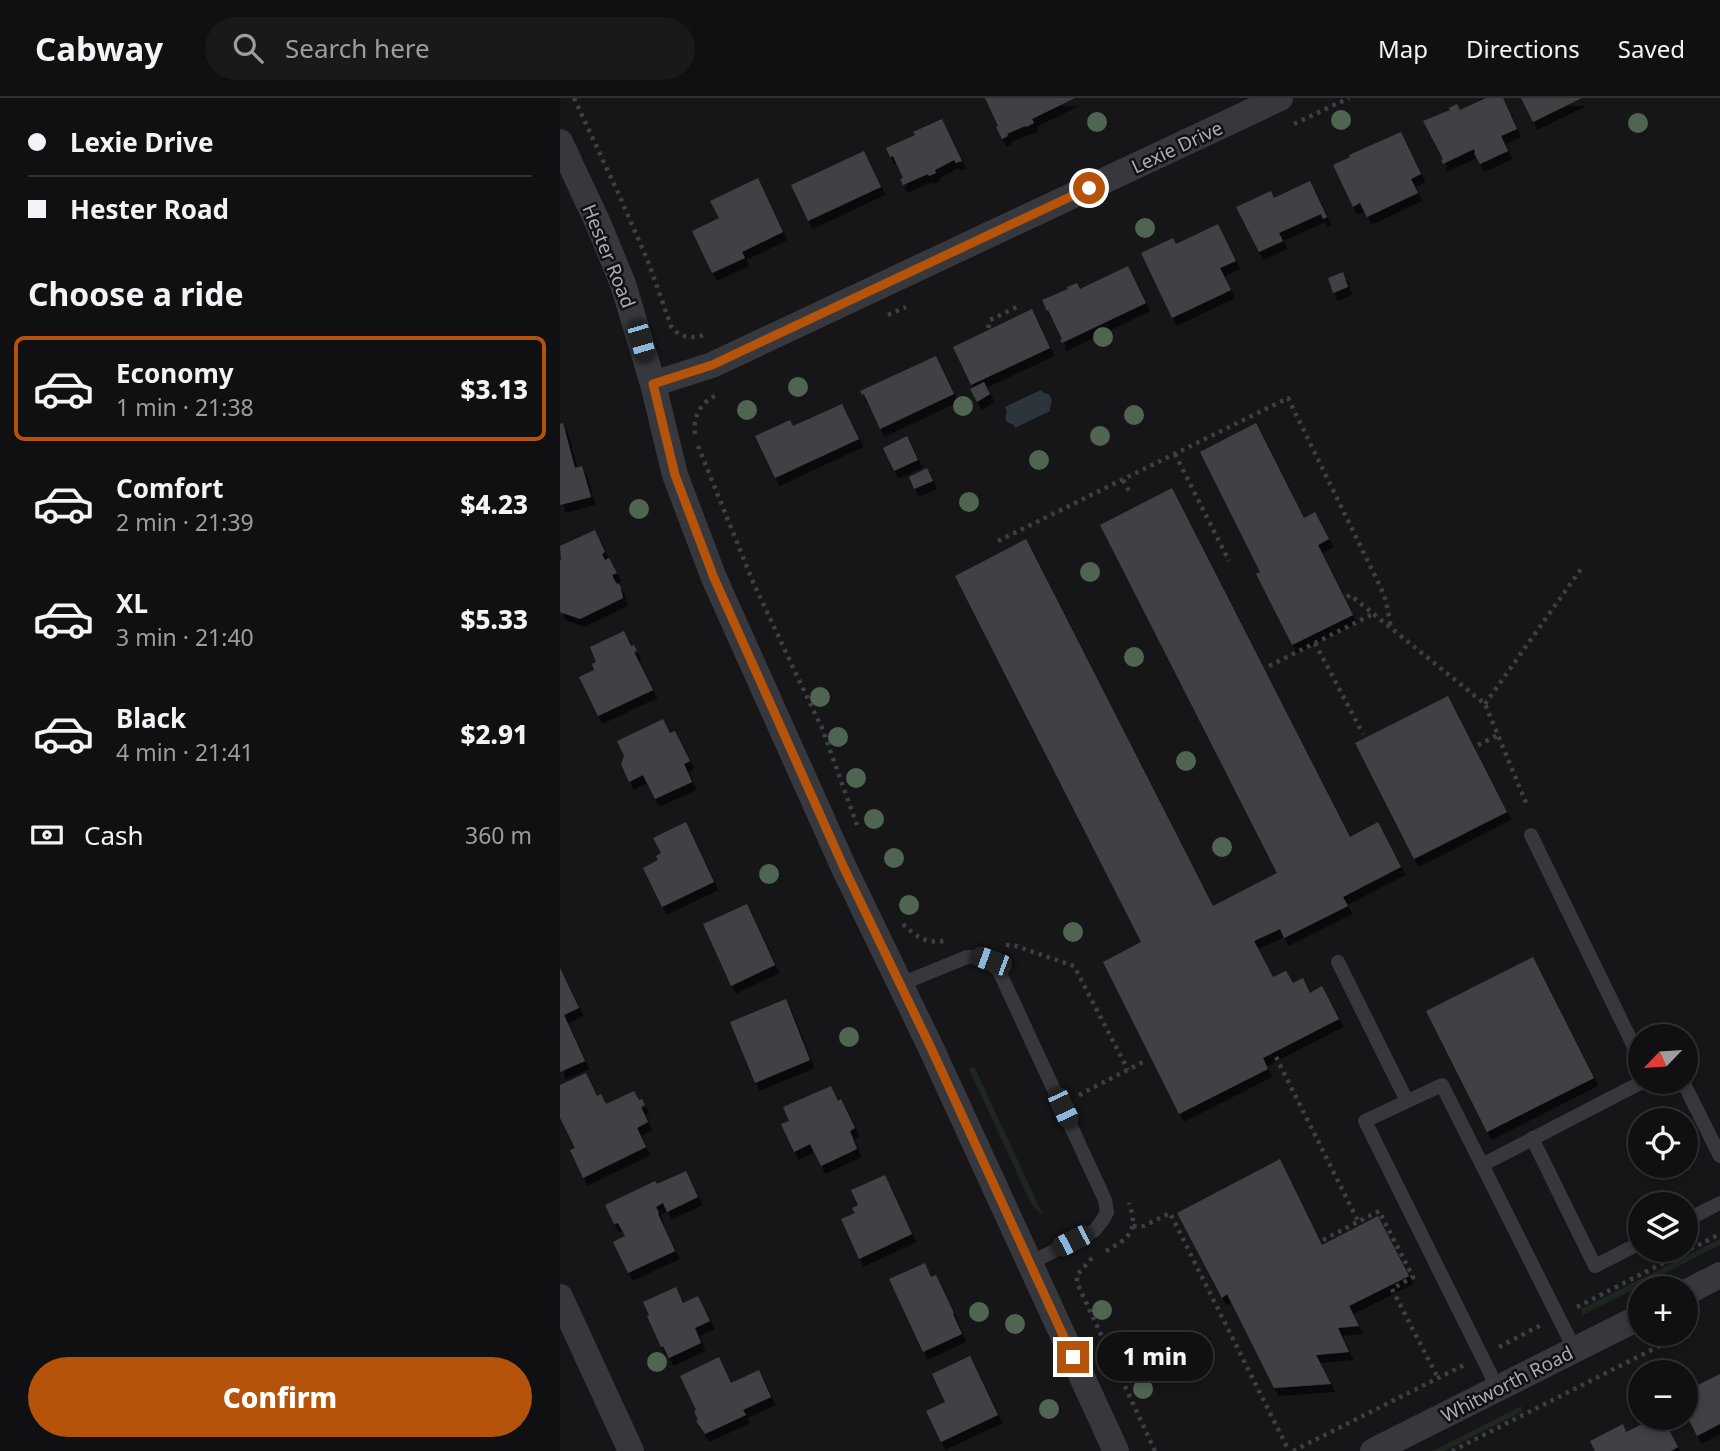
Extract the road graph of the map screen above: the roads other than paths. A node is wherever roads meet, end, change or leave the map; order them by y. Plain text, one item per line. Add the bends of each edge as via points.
1 (1280, 98) edge
2 (560, 142) edge
3 (653, 384) junction
4 (1531, 835) dead end
5 (1338, 962) dead end
6 (901, 984) junction
7 (1628, 1034) edge
8 (1628, 1089) edge
9 (1689, 1094) edge
10 (1407, 1101) junction
11 (1532, 1139) junction
12 (1720, 1156) edge
13 (1482, 1165) junction
14 (1720, 1203) edge
15 (1698, 1214) edge
16 (1628, 1249) edge
17 (1030, 1263) junction
18 (1720, 1275) edge
19 (1698, 1286) edge
20 (560, 1297) edge
21 (1628, 1323) edge
22 (1575, 1350) junction
23 (1498, 1389) junction
24 (631, 1451) edge
25 (1116, 1451) edge
26 (1373, 1451) edge

1 - 3 street, Lexie Drive via 712,365
2 - 3 street, Hester Road via 623,284
3 - 6 street, Hester Road via 675,475 714,578
4 - 7 lane
5 - 10 lane
6 - 17 street, Hester Road
6 - 17 lane via 967,957 991,961 1105,1200 1107,1212 1094,1231
8 - 11 lane
9 - 12 lane
10 - 13 lane via 1442,1085
10 - 23 lane via 1365,1121
11 - 13 lane
11 - 16 lane via 1595,1266
13 - 22 lane
14 - 15 lane
17 - 25 street, Hester Road
18 - 19 street
20 - 24 street
21 - 22 street, Whitworth Road
22 - 23 street, Whitworth Road
23 - 26 street, Whitworth Road

